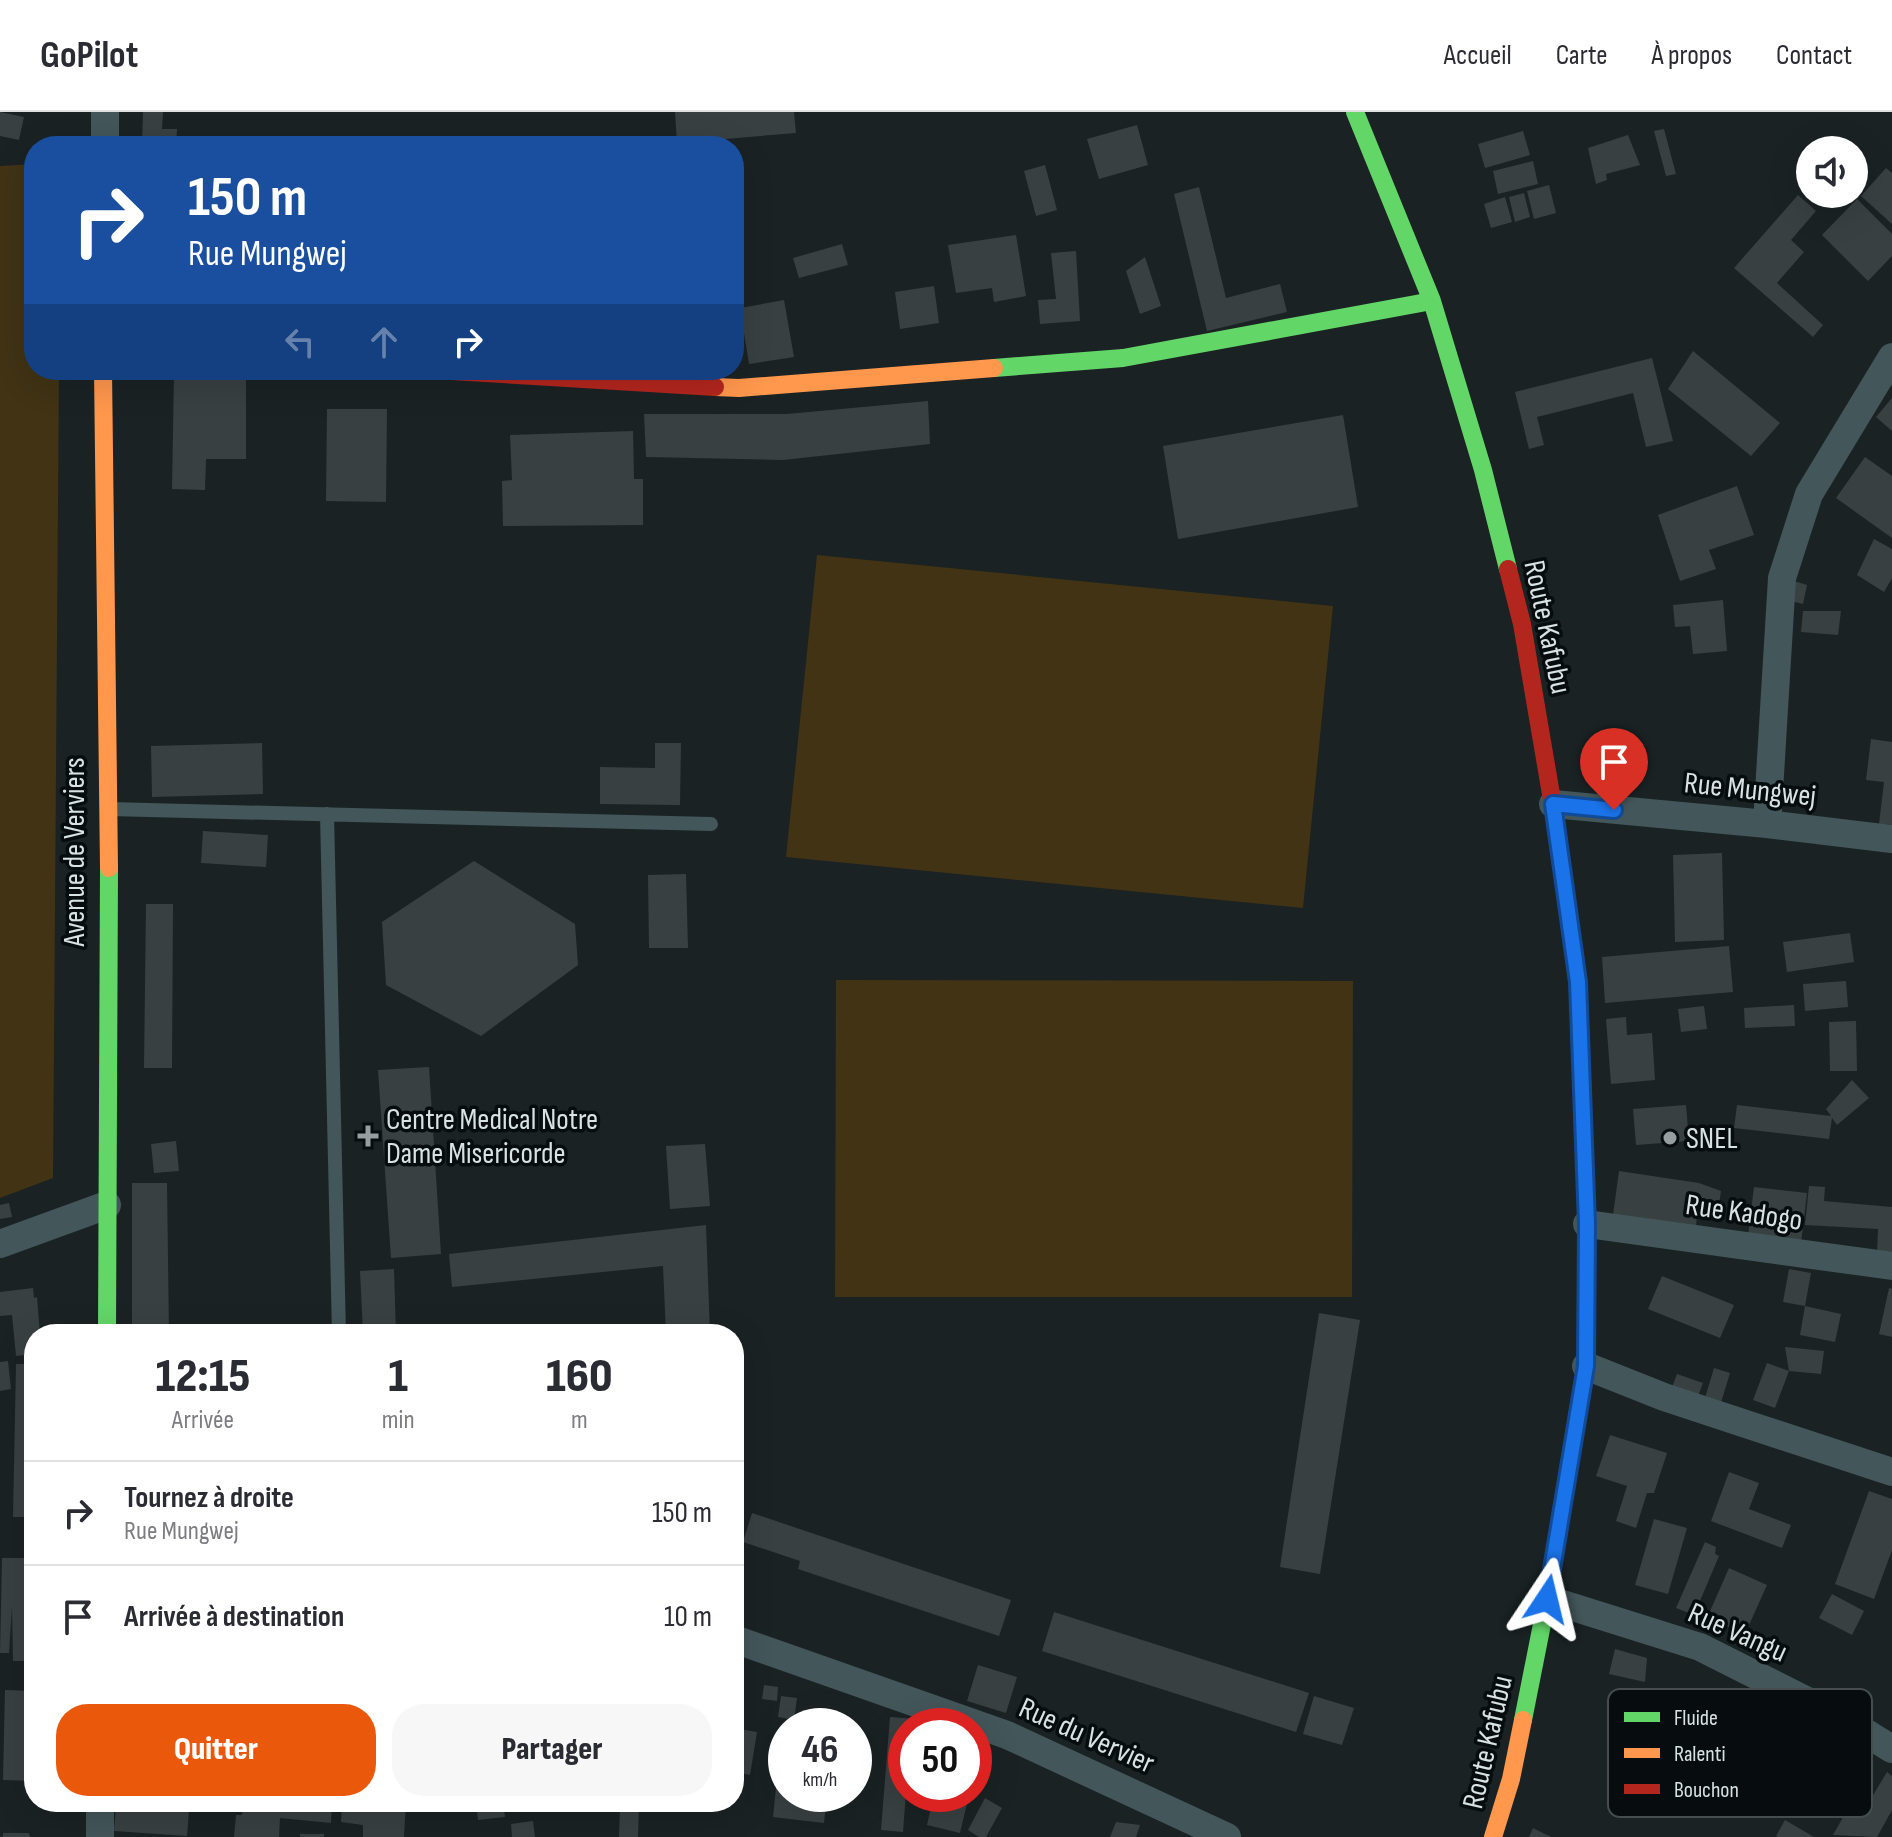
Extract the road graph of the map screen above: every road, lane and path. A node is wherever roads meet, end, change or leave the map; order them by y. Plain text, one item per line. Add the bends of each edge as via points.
1 (105, 112) edge
2 (1355, 112) edge
3 (105, 136) edge
4 (1432, 301) junction
5 (1892, 357) edge
6 (103, 380) edge
7 (604, 380) edge
8 (1553, 804) junction
9 (109, 809) junction
10 (327, 814) junction
11 (711, 824) dead end
12 (1767, 824) junction
13 (1892, 839) edge
14 (107, 1205) junction
15 (1587, 1224) junction
16 (0, 1244) edge
17 (1892, 1266) edge
18 (107, 1324) edge
19 (339, 1324) edge
20 (1586, 1366) junction
21 (1892, 1472) edge
22 (1547, 1599) junction
23 (744, 1643) edge
24 (1783, 1689) edge
25 (1872, 1737) edge
26 (1892, 1749) edge
27 (100, 1812) edge
28 (100, 1837) edge
29 (1227, 1837) edge
30 (1493, 1837) edge

1 - 3 street
2 - 4 street, Route Kafubu
4 - 7 street via 1123,358 739,388
4 - 8 street, Route Kafubu via 1522,624
5 - 12 street via 1809,494 1782,578
6 - 9 street, Avenue de Verviers
8 - 12 street, Rue Mungwej
8 - 15 street, Route Kafubu via 1578,982
9 - 10 lane
9 - 14 street, Avenue de Verviers
10 - 11 lane
10 - 19 lane
12 - 13 street, Rue Mungwej
14 - 16 street
14 - 18 street, Avenue de Verviers
15 - 17 street, Rue Kadogo
15 - 20 street, Route Kafubu
20 - 21 street
20 - 22 street, Route Kafubu
22 - 24 street, Rue Vangu via 1700,1647
22 - 30 street, Route Kafubu via 1511,1779
23 - 29 street, Rue du Vervier via 1007,1735
25 - 26 street, Rue Vangu
27 - 28 street

